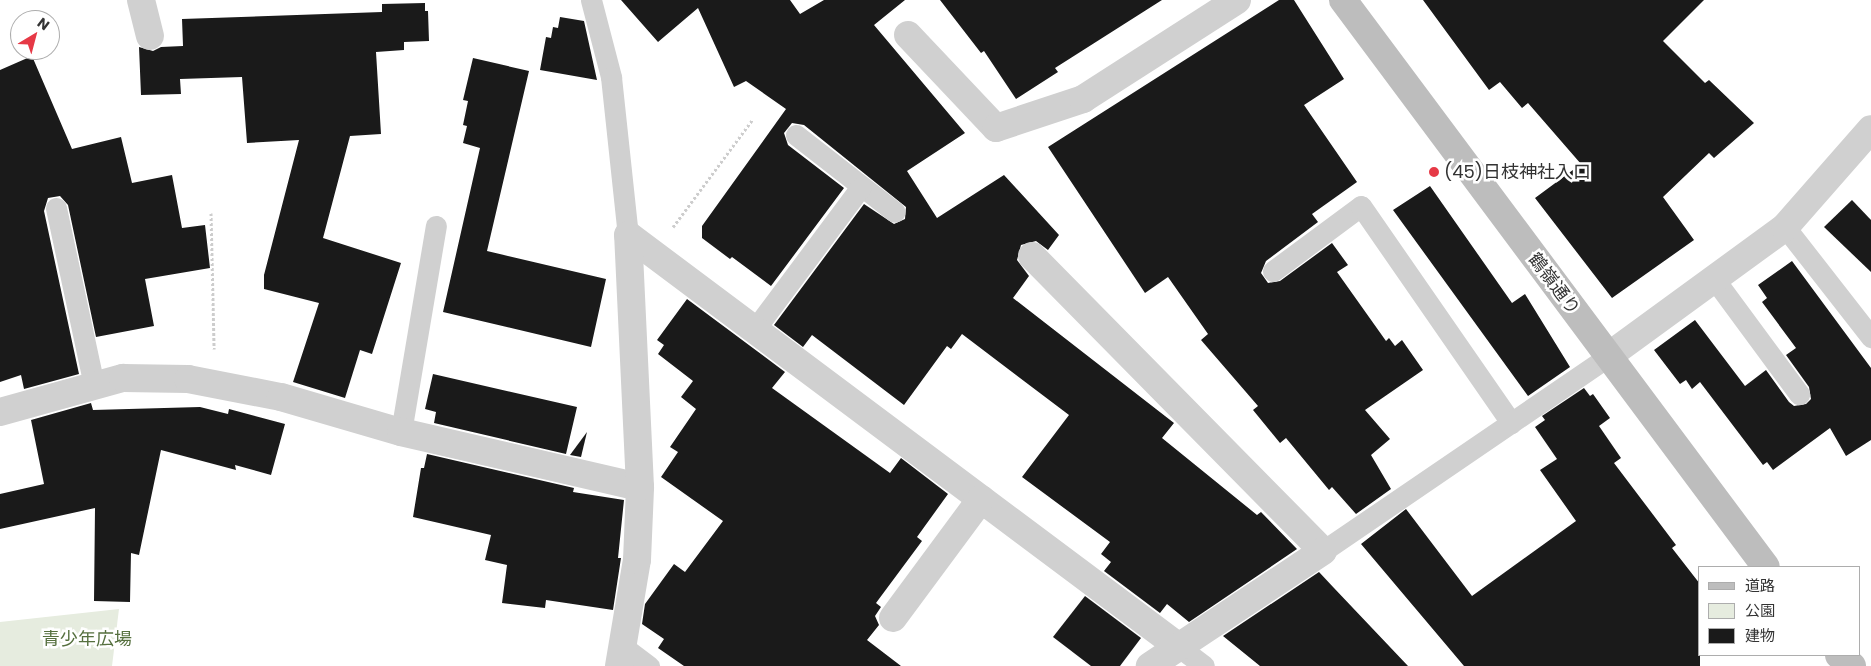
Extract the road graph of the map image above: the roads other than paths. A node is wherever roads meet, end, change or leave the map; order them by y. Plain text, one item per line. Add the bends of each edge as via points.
1 (141, 0) edge
2 (591, 0) edge
3 (1237, 0) edge
4 (1343, 0) edge
5 (908, 35) dead end
6 (150, 36) dead end
7 (1871, 129) edge
8 (796, 136) dead end
9 (861, 187) junction
10 (56, 208) dead end
11 (895, 212) dead end
12 (436, 226) dead end
13 (1785, 227) junction
14 (628, 235) junction
15 (1032, 256) dead end
16 (1273, 271) dead end
17 (1715, 280) junction
18 (754, 329) junction
19 (1871, 337) edge
20 (1607, 357) junction
21 (94, 386) junction
22 (1799, 394) dead end
23 (0, 412) edge
24 (1511, 422) junction
25 (401, 432) junction
26 (640, 487) junction
27 (981, 499) junction
28 (1323, 551) junction
29 (1765, 566) edge
30 (893, 618) dead end
31 (1179, 647) junction
32 (620, 656) edge
33 (1840, 656) edge
34 (649, 666) edge
35 (1150, 666) edge
36 (1204, 666) edge
37 (1852, 666) edge

1 - 6 street
2 - 14 lane via 610,77
3 - 5 street via 1083,99 996,128
4 - 20 street, 鶴嶺通り
7 - 13 street
8 - 9 lane
9 - 11 lane
9 - 18 lane
10 - 21 lane
12 - 25 lane
13 - 17 street
13 - 19 lane
14 - 18 street
14 - 26 street
15 - 28 street
16 - 24 lane via 1361,206
17 - 20 street
17 - 22 lane
18 - 27 street
20 - 24 lane
20 - 29 street, 鶴嶺通り
21 - 23 street
21 - 25 street via 123,378 188,379 280,397
24 - 28 lane
25 - 26 street
26 - 32 street via 637,560
27 - 30 street
27 - 31 street
28 - 31 street
31 - 35 street
31 - 36 lane
32 - 34 lane
33 - 37 street

